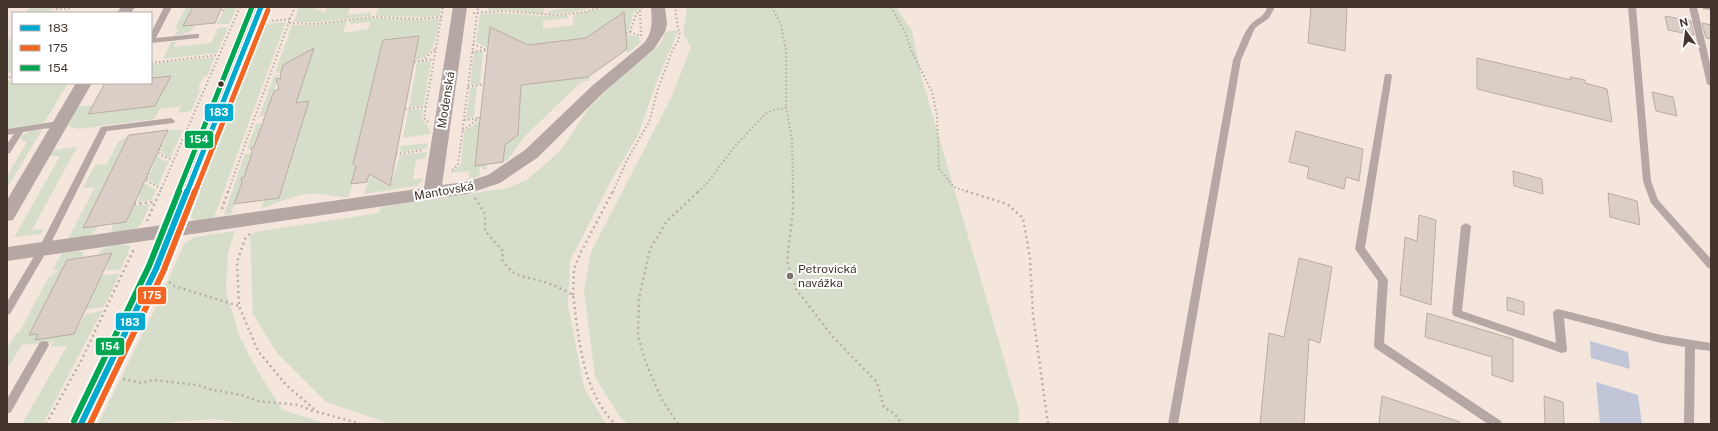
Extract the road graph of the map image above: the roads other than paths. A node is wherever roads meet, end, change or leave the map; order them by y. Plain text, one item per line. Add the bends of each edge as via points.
1 (168, 7) edge
2 (460, 7) edge
3 (658, 7) edge
4 (1271, 7) edge
5 (1632, 7) edge
6 (1693, 7) edge
7 (1706, 7) edge
8 (1711, 8) edge
9 (258, 15) edge
10 (196, 36) dead end
11 (152, 39) edge
12 (152, 41) edge
13 (1388, 76) dead end
14 (83, 84) edge
15 (1711, 84) edge
16 (171, 121) dead end
17 (59, 124) junction
18 (20, 130) junction
19 (7, 132) edge
20 (7, 151) edge
21 (433, 187) junction
22 (10, 206) edge
23 (1466, 226) dead end
24 (172, 232) junction
25 (43, 249) junction
26 (7, 254) edge
27 (1711, 265) edge
28 (7, 311) edge
29 (1690, 343) junction
30 (44, 345) dead end
31 (1711, 347) edge
32 (7, 408) edge
33 (81, 424) edge
34 (1173, 424) edge
35 (1497, 424) edge
36 (1689, 424) edge

1 - 11 lane
2 - 21 street, Modenská
3 - 21 street, Mantovská via 660,30 654,41 598,89 531,154 494,179 467,188
4 - 34 lane via 1263,20 1254,25 1237,60
5 - 27 lane via 1647,181 1654,201
6 - 15 lane
7 - 8 lane
9 - 24 street
10 - 12 lane
13 - 35 lane via 1360,249 1383,280 1378,345
14 - 17 street
16 - 25 lane via 104,129
17 - 18 lane
17 - 22 street
18 - 19 lane
18 - 20 lane
21 - 24 street, Mantovská
23 - 29 lane via 1457,313 1562,349 1558,313 1661,339
24 - 25 street, Mantovská
24 - 33 street
25 - 26 street, Mantovská
25 - 28 lane
29 - 31 lane
29 - 36 lane
30 - 32 lane

